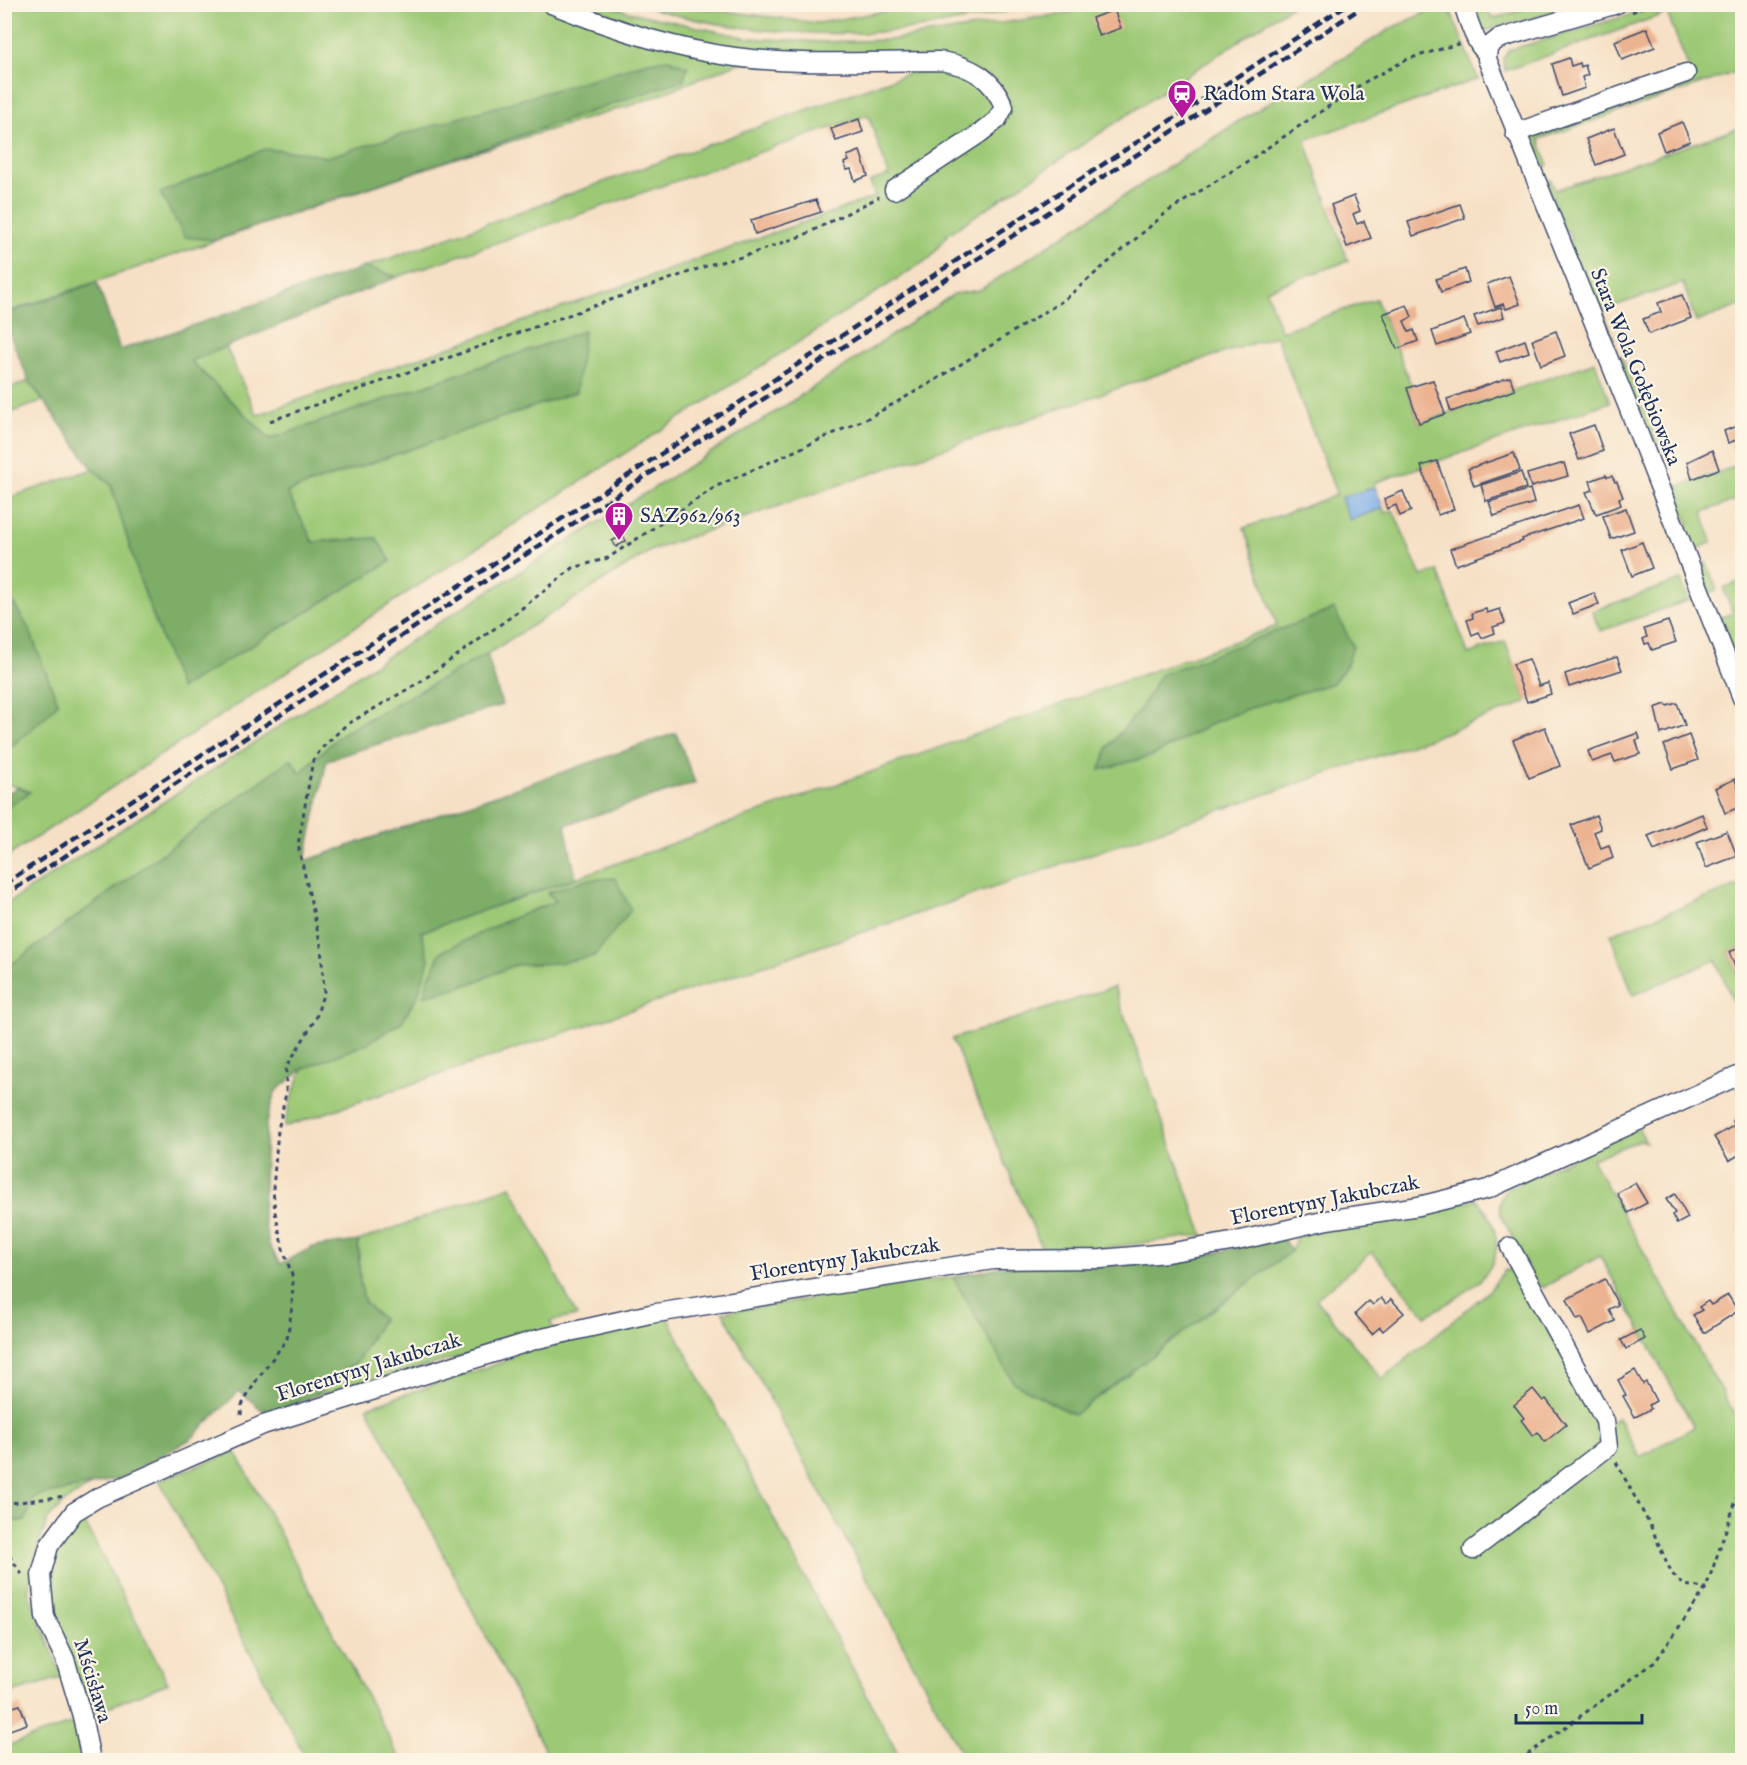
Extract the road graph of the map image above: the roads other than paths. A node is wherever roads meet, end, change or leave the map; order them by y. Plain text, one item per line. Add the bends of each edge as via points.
1 (551, 4) edge
2 (1463, 4) edge
3 (1617, 4) edge
4 (1486, 52) junction
5 (1686, 73) dead end
6 (1515, 133) junction
7 (894, 190) road end
8 (1743, 698) edge
9 (1743, 1074) edge
10 (1510, 1246) dead end
11 (1473, 1550) dead end
12 (45, 1617) joint
13 (92, 1761) edge

1 - 7 street via 672,45 736,57 941,61 962,64 992,84 1004,107 997,120
2 - 4 street, Stara Wola Gołębiowska via 1478,43
3 - 4 street via 1498,39
4 - 6 street, Stara Wola Gołębiowska
5 - 6 street
6 - 8 street, Stara Wola Gołębiowska
9 - 12 street, Florentyny Jakubczak via 1488,1189 1419,1206 1327,1220 1167,1253 1101,1259 993,1260 650,1314 538,1339 263,1425 97,1498 74,1512 49,1546 41,1575
10 - 11 street via 1605,1421 1608,1447
12 - 13 street, Mścisława via 65,1659

